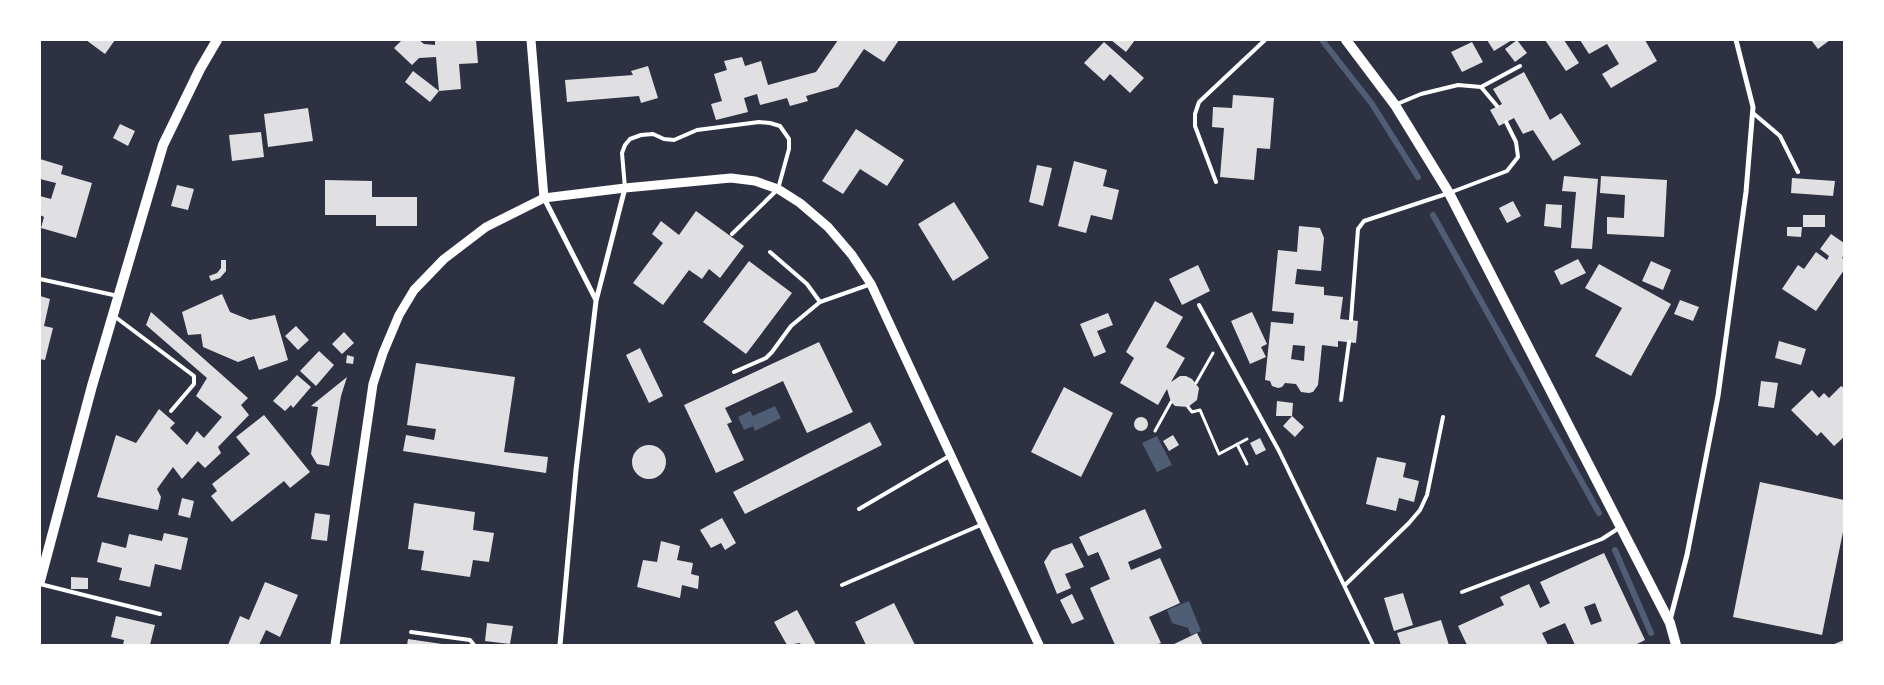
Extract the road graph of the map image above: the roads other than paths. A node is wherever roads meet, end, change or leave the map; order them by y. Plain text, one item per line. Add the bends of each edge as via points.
1 (216, 40) edge
2 (531, 40) edge
3 (1265, 40) edge
4 (1346, 40) edge
5 (1736, 40) edge
6 (1520, 66) dead end
7 (1481, 87) junction
8 (1395, 105) junction
9 (1497, 106) dead end
10 (1753, 113) junction
11 (1506, 122) dead end
12 (1798, 172) dead end
13 (1216, 182) dead end
14 (625, 188) junction
15 (778, 189) junction
16 (1449, 193) junction
17 (544, 198) junction
18 (732, 234) dead end
19 (770, 252) dead end
20 (40, 279) edge
21 (871, 284) junction
22 (120, 296) junction
23 (596, 301) junction
24 (820, 302) junction
25 (1199, 305) dead end
26 (114, 316) junction
27 (1351, 320) dead end
28 (1349, 342) dead end
29 (734, 372) dead end
30 (1341, 400) dead end
31 (171, 411) dead end
32 (1443, 417) dead end
33 (951, 455) junction
34 (860, 509) dead end
35 (983, 524) junction
36 (1619, 528) junction
37 (42, 570) edge
38 (40, 582) edge
39 (842, 585) dead end
40 (1345, 585) junction
41 (1462, 592) dead end
42 (160, 614) dead end
43 (1670, 623) junction
44 (411, 632) dead end
45 (335, 645) edge
46 (474, 645) edge
47 (560, 645) edge
48 (1040, 645) edge
49 (1373, 645) edge
50 (1676, 645) edge

1 - 22 main road via 163,145
2 - 17 street
3 - 13 lane via 1199,102 1195,126
4 - 8 main road
5 - 10 street
6 - 7 lane
7 - 8 lane via 1458,85 1421,94
7 - 9 lane
8 - 16 main road
10 - 12 lane via 1780,136
10 - 43 street via 1746,192 1718,396 1687,555
11 - 16 lane via 1516,142 1518,157 1507,171
14 - 15 street via 731,178
14 - 15 lane via 622,154 630,139 653,134 674,140 697,130 770,122 780,126 789,139
14 - 17 street
14 - 23 street
15 - 18 lane
15 - 21 street via 828,228 852,255
16 - 27 lane via 1364,221 1358,229
16 - 36 main road
17 - 23 street
17 - 45 street via 486,228 444,259 414,290 399,315 373,384
19 - 24 lane via 807,284
20 - 22 lane
21 - 24 lane
21 - 33 street
22 - 26 main road
23 - 47 street
24 - 29 lane via 791,326 766,358
25 - 40 lane via 1279,450
26 - 31 lane via 194,376 194,384
26 - 37 main road
28 - 30 lane
32 - 40 lane via 1427,495 1420,510
33 - 34 lane
33 - 35 street
35 - 39 lane
35 - 48 street
36 - 41 lane via 1602,539
36 - 43 main road
37 - 38 main road
38 - 42 lane
40 - 49 lane
43 - 50 main road
44 - 46 lane via 470,640

